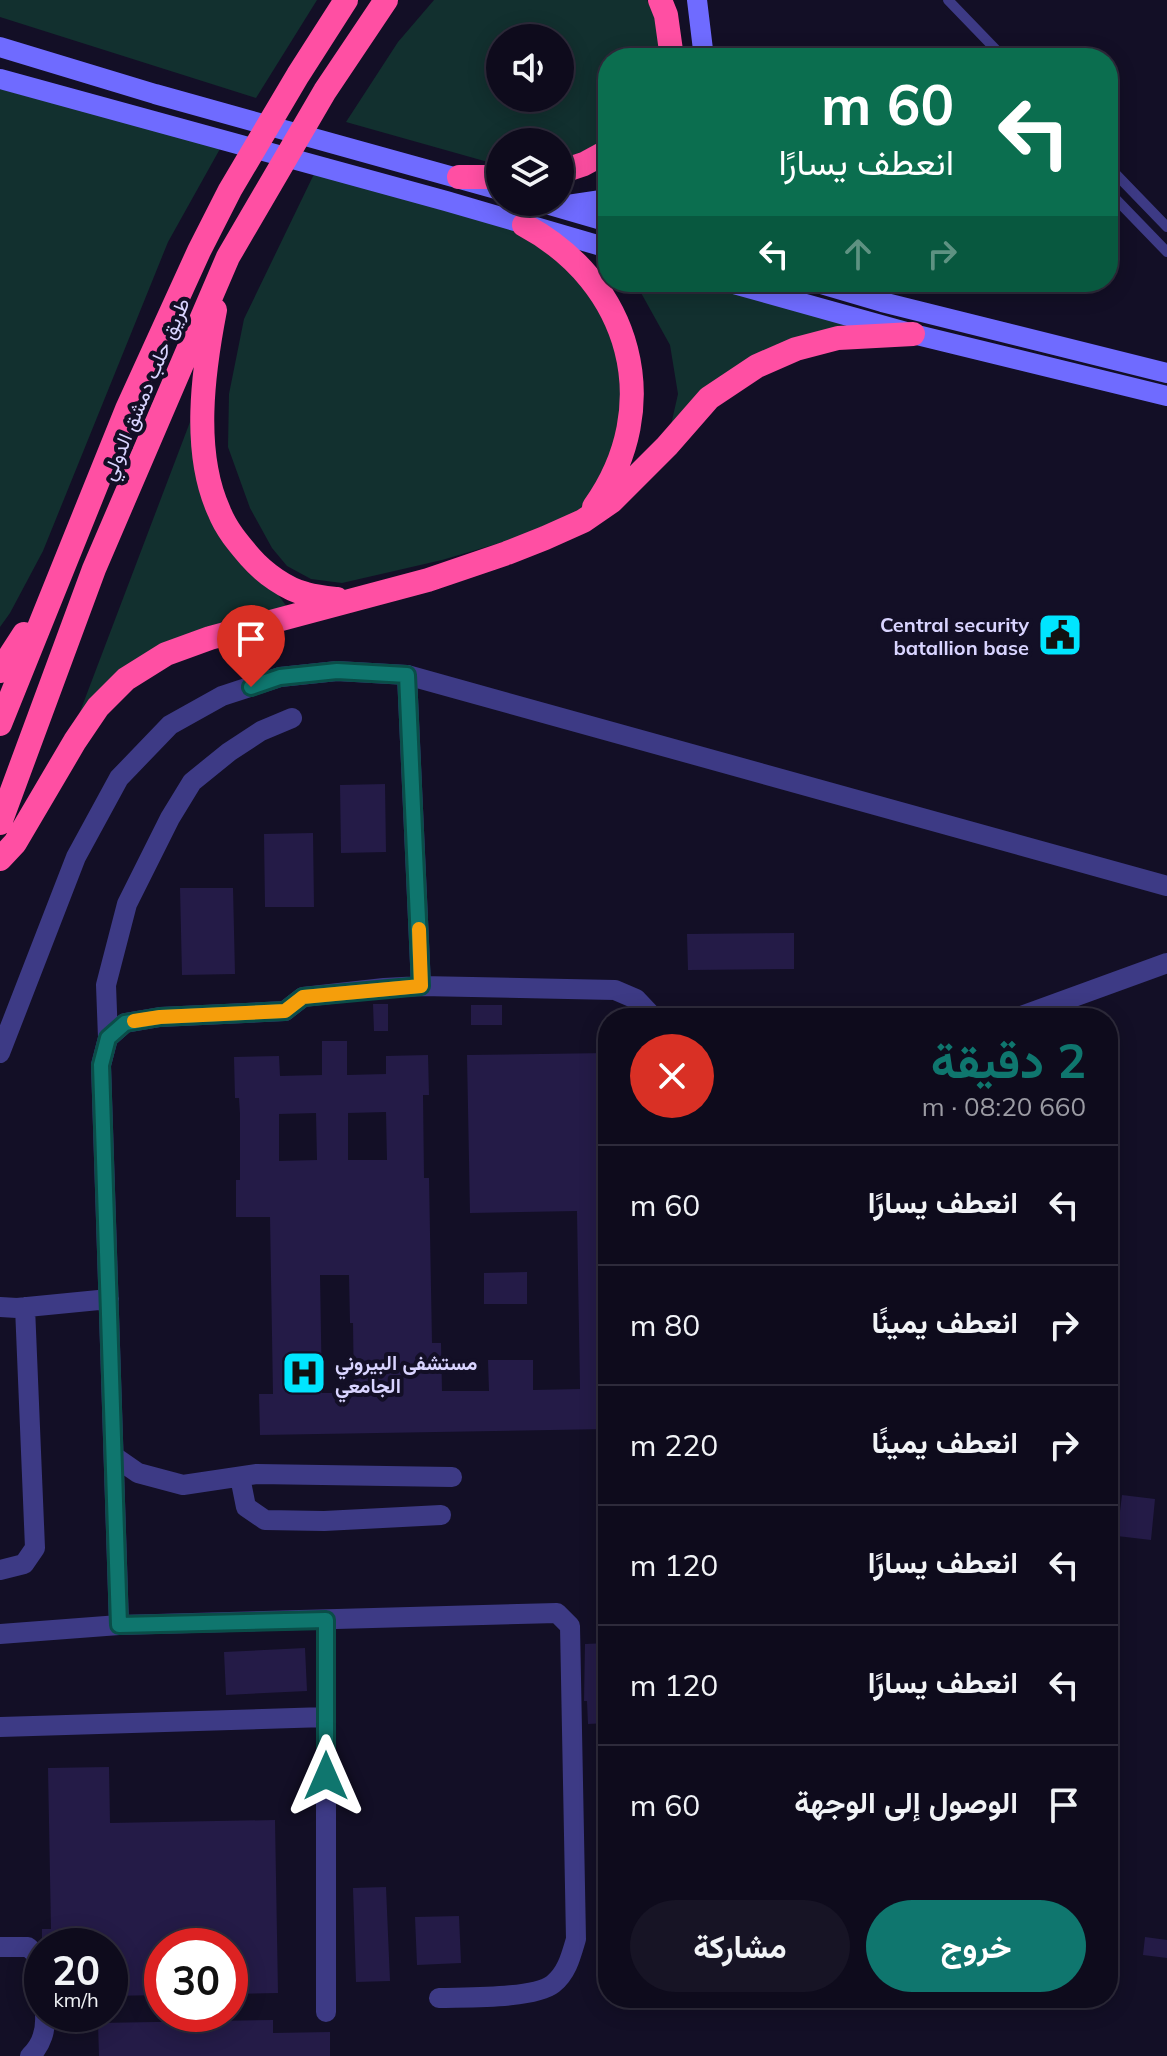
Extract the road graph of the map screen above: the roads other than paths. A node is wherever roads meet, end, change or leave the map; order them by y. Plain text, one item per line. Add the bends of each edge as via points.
1 (346, 0) edge
2 (660, 0) edge
3 (697, 0) edge
4 (948, 0) edge
5 (387, 2) edge
6 (0, 47) edge
7 (671, 48) edge
8 (703, 48) edge
9 (994, 48) edge
10 (0, 79) edge
11 (598, 156) edge
12 (574, 167) edge
13 (1118, 176) edge
14 (459, 177) junction
15 (486, 177) edge
16 (486, 186) edge
17 (598, 200) edge
18 (1118, 201) edge
19 (574, 202) edge
20 (574, 212) edge
21 (598, 219) edge
22 (524, 225) junction
23 (1167, 227) edge
24 (598, 245) edge
25 (1167, 252) edge
26 (228, 257) junction
27 (598, 288) edge
28 (601, 292) edge
29 (763, 292) edge
30 (848, 292) edge
31 (864, 292) edge
32 (882, 302) junction
33 (913, 334) junction
34 (1167, 373) edge
35 (1167, 396) edge
36 (583, 521) junction
37 (57, 582) junction
38 (347, 601) junction
39 (0, 671) edge
40 (407, 675) junction
41 (292, 718) dead end
42 (0, 724) edge
43 (0, 823) edge
44 (0, 859) edge
45 (1167, 886) edge
46 (1167, 963) edge
47 (421, 986) junction
48 (645, 1008) edge
49 (1043, 1008) edge
50 (108, 1038) junction
51 (0, 1053) edge
52 (109, 1299) junction
53 (0, 1307) edge
54 (25, 1307) junction
55 (115, 1457) junction
56 (240, 1477) junction
57 (452, 1477) dead end
58 (441, 1515) dead end
59 (0, 1570) edge
60 (326, 1620) junction
61 (119, 1625) junction
62 (0, 1634) edge
63 (326, 1717) junction
64 (0, 1727) edge
65 (0, 1947) edge
66 (24, 1947) edge
67 (439, 1998) dead end
68 (326, 2012) dead end
69 (43, 2032) edge
70 (30, 2056) edge

1 - 37 highway, طريق حلب دمشق الدولي via 237,178 199,251
2 - 7 highway
3 - 8 main road
4 - 9 lane
5 - 26 highway, طريق حلب دمشق الدولي via 325,91
6 - 14 main road
10 - 22 main road
11 - 12 highway
13 - 23 lane
14 - 15 highway
14 - 16 main road
17 - 19 main road
18 - 25 lane
20 - 21 main road
22 - 24 main road
22 - 27 highway via 559,246
26 - 38 highway via 212,327 203,426 204,455 218,511 240,545 271,575 304,594
26 - 43 highway, طريق حلب دمشق الدولي via 94,569
28 - 36 highway via 620,328 630,368 631,409 624,450
29 - 33 main road
30 - 32 main road
31 - 32 main road
32 - 34 main road
33 - 35 main road
33 - 36 highway via 838,338 757,366 709,398 640,475
36 - 38 highway via 467,567
37 - 39 highway
37 - 42 highway, طريق حلب دمشق الدولي
38 - 44 highway via 188,645 126,679 85,724 15,843
40 - 45 street
40 - 47 street
40 - 51 street via 337,671 280,677 222,696 170,725 119,778 76,857
41 - 50 street via 261,731 192,782 170,818 127,904 106,985
46 - 49 street
47 - 48 street via 615,990
47 - 50 street via 303,997 285,1011 160,1017 125,1023
50 - 52 street via 101,1065
52 - 54 street
52 - 55 street
53 - 54 street
54 - 59 street via 35,1548 24,1564
55 - 56 street via 138,1473 183,1485
55 - 61 street
56 - 57 street
56 - 58 street via 246,1507 265,1520
60 - 61 street
60 - 63 street
60 - 67 street via 557,1613 570,1626 576,1939 569,1966 552,1985 523,1994
61 - 62 street
63 - 64 street
63 - 68 street
65 - 66 street
69 - 70 street

